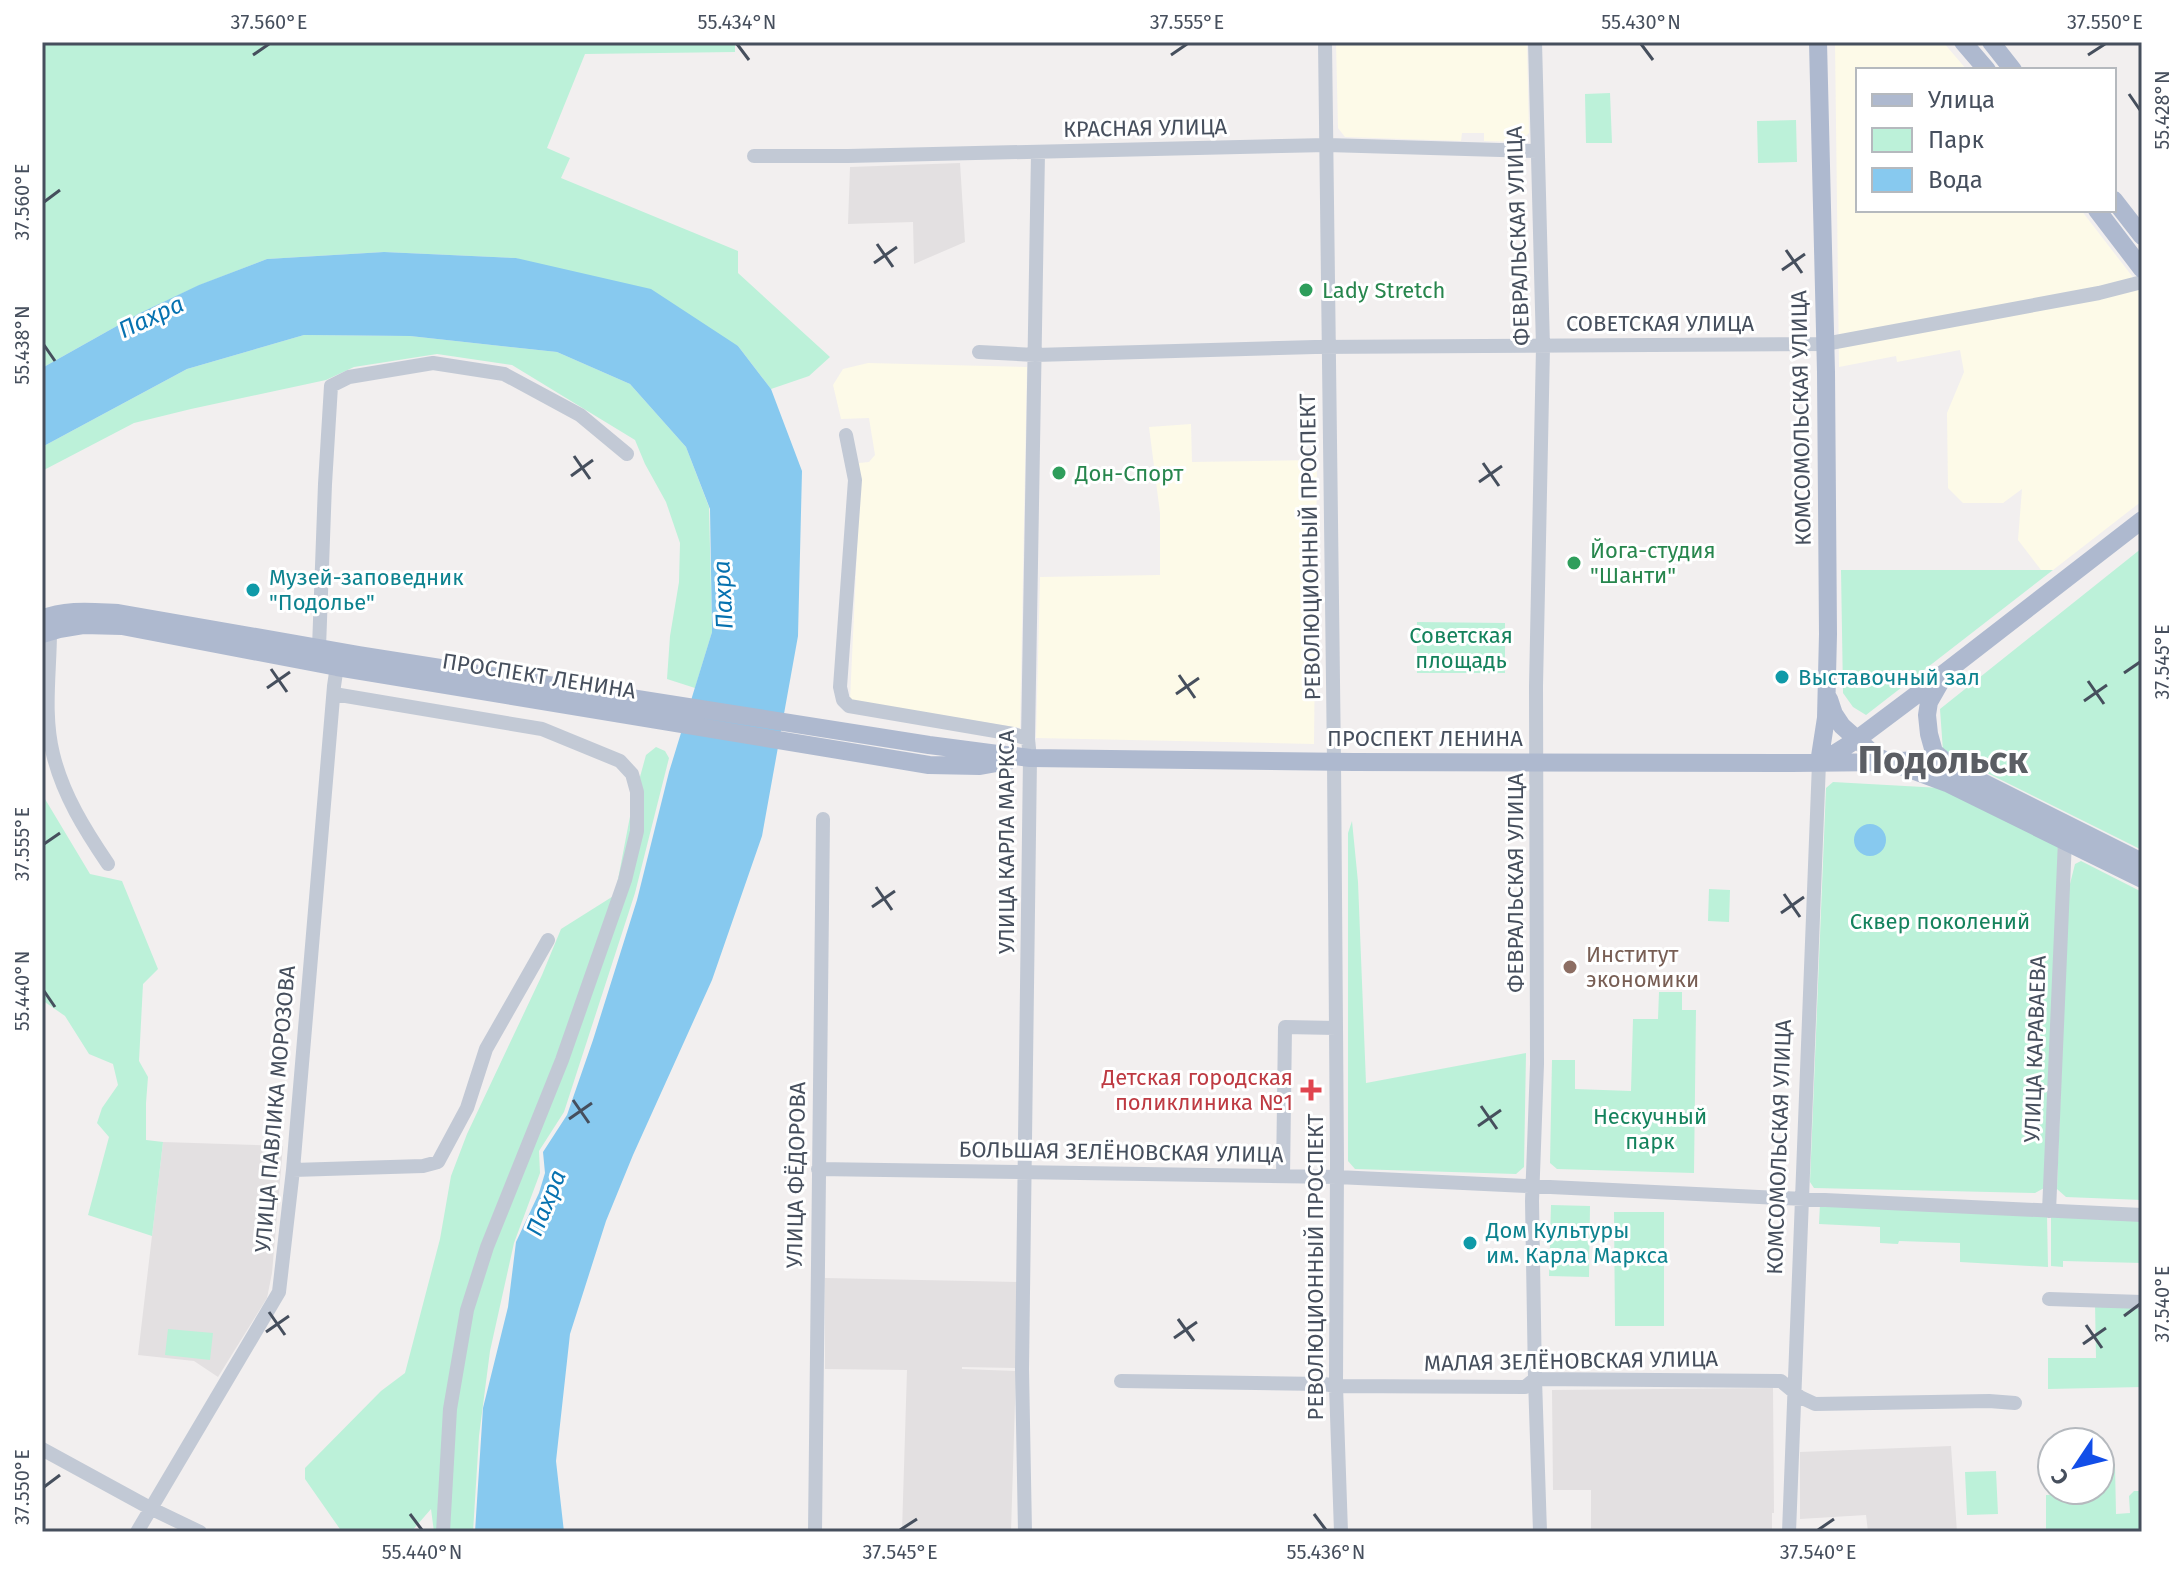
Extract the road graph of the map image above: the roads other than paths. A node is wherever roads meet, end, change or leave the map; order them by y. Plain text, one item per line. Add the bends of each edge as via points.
1 (1325, 42) edge
2 (1535, 42) edge
3 (1818, 42) edge
4 (1963, 42) edge
5 (1991, 42) edge
6 (1985, 68) edge
7 (2011, 68) edge
8 (1327, 145) junction
9 (1537, 151) junction
10 (1038, 153) junction
11 (754, 156) dead end
12 (2116, 203) edge
13 (2099, 212) edge
14 (2142, 236) edge
15 (2142, 269) edge
16 (2142, 282) edge
17 (1825, 344) junction
18 (1330, 347) junction
19 (1543, 347) junction
20 (979, 352) dead end
21 (1035, 355) junction
22 (846, 435) dead end
23 (627, 454) dead end
24 (2142, 520) edge
25 (45, 628) edge
26 (319, 648) junction
27 (338, 659) junction
28 (1945, 673) junction
29 (515, 687) junction
30 (334, 694) junction
31 (1828, 697) junction
32 (1856, 740) junction
33 (1029, 748) junction
34 (1334, 761) junction
35 (1537, 762) junction
36 (1887, 762) junction
37 (1819, 763) junction
38 (1954, 768) junction
39 (823, 819) dead end
40 (2065, 840) junction
41 (2142, 862) edge
42 (108, 864) dead end
43 (2142, 879) edge
44 (548, 940) dead end
45 (1336, 1028) junction
46 (818, 1169) junction
47 (293, 1170) junction
48 (1025, 1172) junction
49 (1283, 1176) junction
50 (1337, 1177) junction
51 (1533, 1187) junction
52 (1801, 1200) junction
53 (2049, 1211) junction
54 (2142, 1215) edge
55 (2049, 1299) dead end
56 (2142, 1302) edge
57 (1535, 1379) junction
58 (1121, 1381) dead end
59 (1336, 1386) junction
60 (1793, 1391) junction
61 (2015, 1403) dead end
62 (42, 1449) edge
63 (150, 1508) junction
64 (137, 1532) edge
65 (200, 1532) edge
66 (443, 1532) edge
67 (815, 1532) edge
68 (1025, 1532) edge
69 (1341, 1532) edge
70 (1540, 1532) edge
71 (1789, 1532) edge

1 - 8 street, РЕВОЛЮЦИОННЫЙ ПРОСПЕКТ
2 - 9 street, ФЕВРАЛЬСКАЯ УЛИЦА
3 - 17 main road, КОМСОМОЛЬСКАЯ УЛИЦА
4 - 6 main road
5 - 7 main road
8 - 9 street, КРАСНАЯ УЛИЦА
8 - 10 street, КРАСНАЯ УЛИЦА
8 - 18 street, РЕВОЛЮЦИОННЫЙ ПРОСПЕКТ
9 - 19 street, ФЕВРАЛЬСКАЯ УЛИЦА
10 - 11 street, КРАСНАЯ УЛИЦА
10 - 21 street, УЛИЦА КАРЛА МАРКСА
12 - 14 main road
13 - 15 main road
16 - 17 street, СОВЕТСКАЯ УЛИЦА
17 - 19 street, СОВЕТСКАЯ УЛИЦА
17 - 31 main road, КОМСОМОЛЬСКАЯ УЛИЦА
18 - 19 street, СОВЕТСКАЯ УЛИЦА
18 - 21 street, СОВЕТСКАЯ УЛИЦА
18 - 34 street, РЕВОЛЮЦИОННЫЙ ПРОСПЕКТ
19 - 35 street, ФЕВРАЛЬСКАЯ УЛИЦА
20 - 21 street, СОВЕТСКАЯ УЛИЦА
21 - 33 street, УЛИЦА КАРЛА МАРКСА
22 - 33 street via 855,480 843,700 849,706 1013,734
23 - 26 street via 580,415 504,374 433,363 349,377 331,386
24 - 28 main road
25 - 26 main road, ПРОСПЕКТ ЛЕНИНА via 53,615 118,613
25 - 27 main road, ПРОСПЕКТ ЛЕНИНА via 122,626
25 - 42 street via 52,751 62,784
26 - 27 main road, ПРОСПЕКТ ЛЕНИНА
27 - 29 main road, ПРОСПЕКТ ЛЕНИНА
27 - 30 street, УЛИЦА ПАВЛИКА МОРОЗОВА
28 - 32 main road
28 - 38 main road via 1927,715 1934,752
29 - 33 main road, ПРОСПЕКТ ЛЕНИНА via 929,745
29 - 33 main road, ПРОСПЕКТ ЛЕНИНА via 929,765 980,766
30 - 47 street, УЛИЦА ПАВЛИКА МОРОЗОВА
30 - 66 street via 542,729 620,761 632,774 637,792 637,831 625,880 467,1310 450,1409
31 - 32 main road via 1834,714
31 - 37 main road, КОМСОМОЛЬСКАЯ УЛИЦА
32 - 36 main road
32 - 37 main road
33 - 34 main road, ПРОСПЕКТ ЛЕНИНА
33 - 48 street, УЛИЦА КАРЛА МАРКСА
34 - 35 main road, ПРОСПЕКТ ЛЕНИНА
34 - 45 street, РЕВОЛЮЦИОННЫЙ ПРОСПЕКТ
35 - 37 main road, ПРОСПЕКТ ЛЕНИНА
35 - 51 street, ФЕВРАЛЬСКАЯ УЛИЦА
36 - 37 main road, ПРОСПЕКТ ЛЕНИНА
36 - 38 main road, ПРОСПЕКТ ЛЕНИНА via 1915,760
36 - 40 main road via 1947,783
37 - 52 street, КОМСОМОЛЬСКАЯ УЛИЦА
38 - 41 main road
39 - 46 street, УЛИЦА ФЁДОРОВА
40 - 43 main road
40 - 53 street, УЛИЦА КАРАВАЕВА
44 - 47 street via 486,1049 467,1108 438,1162
45 - 49 street via 1285,1027
45 - 50 street, РЕВОЛЮЦИОННЫЙ ПРОСПЕКТ
46 - 48 street, БОЛЬШАЯ ЗЕЛЁНОВСКАЯ УЛИЦА
46 - 67 street, УЛИЦА ФЁДОРОВА
47 - 63 street, УЛИЦА ПАВЛИКА МОРОЗОВА via 279,1292
48 - 49 street, БОЛЬШАЯ ЗЕЛЁНОВСКАЯ УЛИЦА
48 - 68 street, УЛИЦА КАРЛА МАРКСА
49 - 50 street, БОЛЬШАЯ ЗЕЛЁНОВСКАЯ УЛИЦА
50 - 51 street, БОЛЬШАЯ ЗЕЛЁНОВСКАЯ УЛИЦА
50 - 59 street, РЕВОЛЮЦИОННЫЙ ПРОСПЕКТ
51 - 52 street, БОЛЬШАЯ ЗЕЛЁНОВСКАЯ УЛИЦА
51 - 57 street, ФЕВРАЛЬСКАЯ УЛИЦА
52 - 53 street, БОЛЬШАЯ ЗЕЛЁНОВСКАЯ УЛИЦА
52 - 60 street, КОМСОМОЛЬСКАЯ УЛИЦА
53 - 54 street, БОЛЬШАЯ ЗЕЛЁНОВСКАЯ УЛИЦА
55 - 56 street
57 - 59 street, МАЛАЯ ЗЕЛЁНОВСКАЯ УЛИЦА via 1525,1387
57 - 60 street, МАЛАЯ ЗЕЛЁНОВСКАЯ УЛИЦА via 1781,1381
57 - 70 street, ФЕВРАЛЬСКАЯ УЛИЦА
58 - 59 street, МАЛАЯ ЗЕЛЁНОВСКАЯ УЛИЦА
59 - 69 street, РЕВОЛЮЦИОННЫЙ ПРОСПЕКТ
60 - 61 street, МАЛАЯ ЗЕЛЁНОВСКАЯ УЛИЦА via 1815,1404
60 - 71 street, КОМСОМОЛЬСКАЯ УЛИЦА
62 - 63 street
63 - 64 street, УЛИЦА ПАВЛИКА МОРОЗОВА
63 - 65 street

